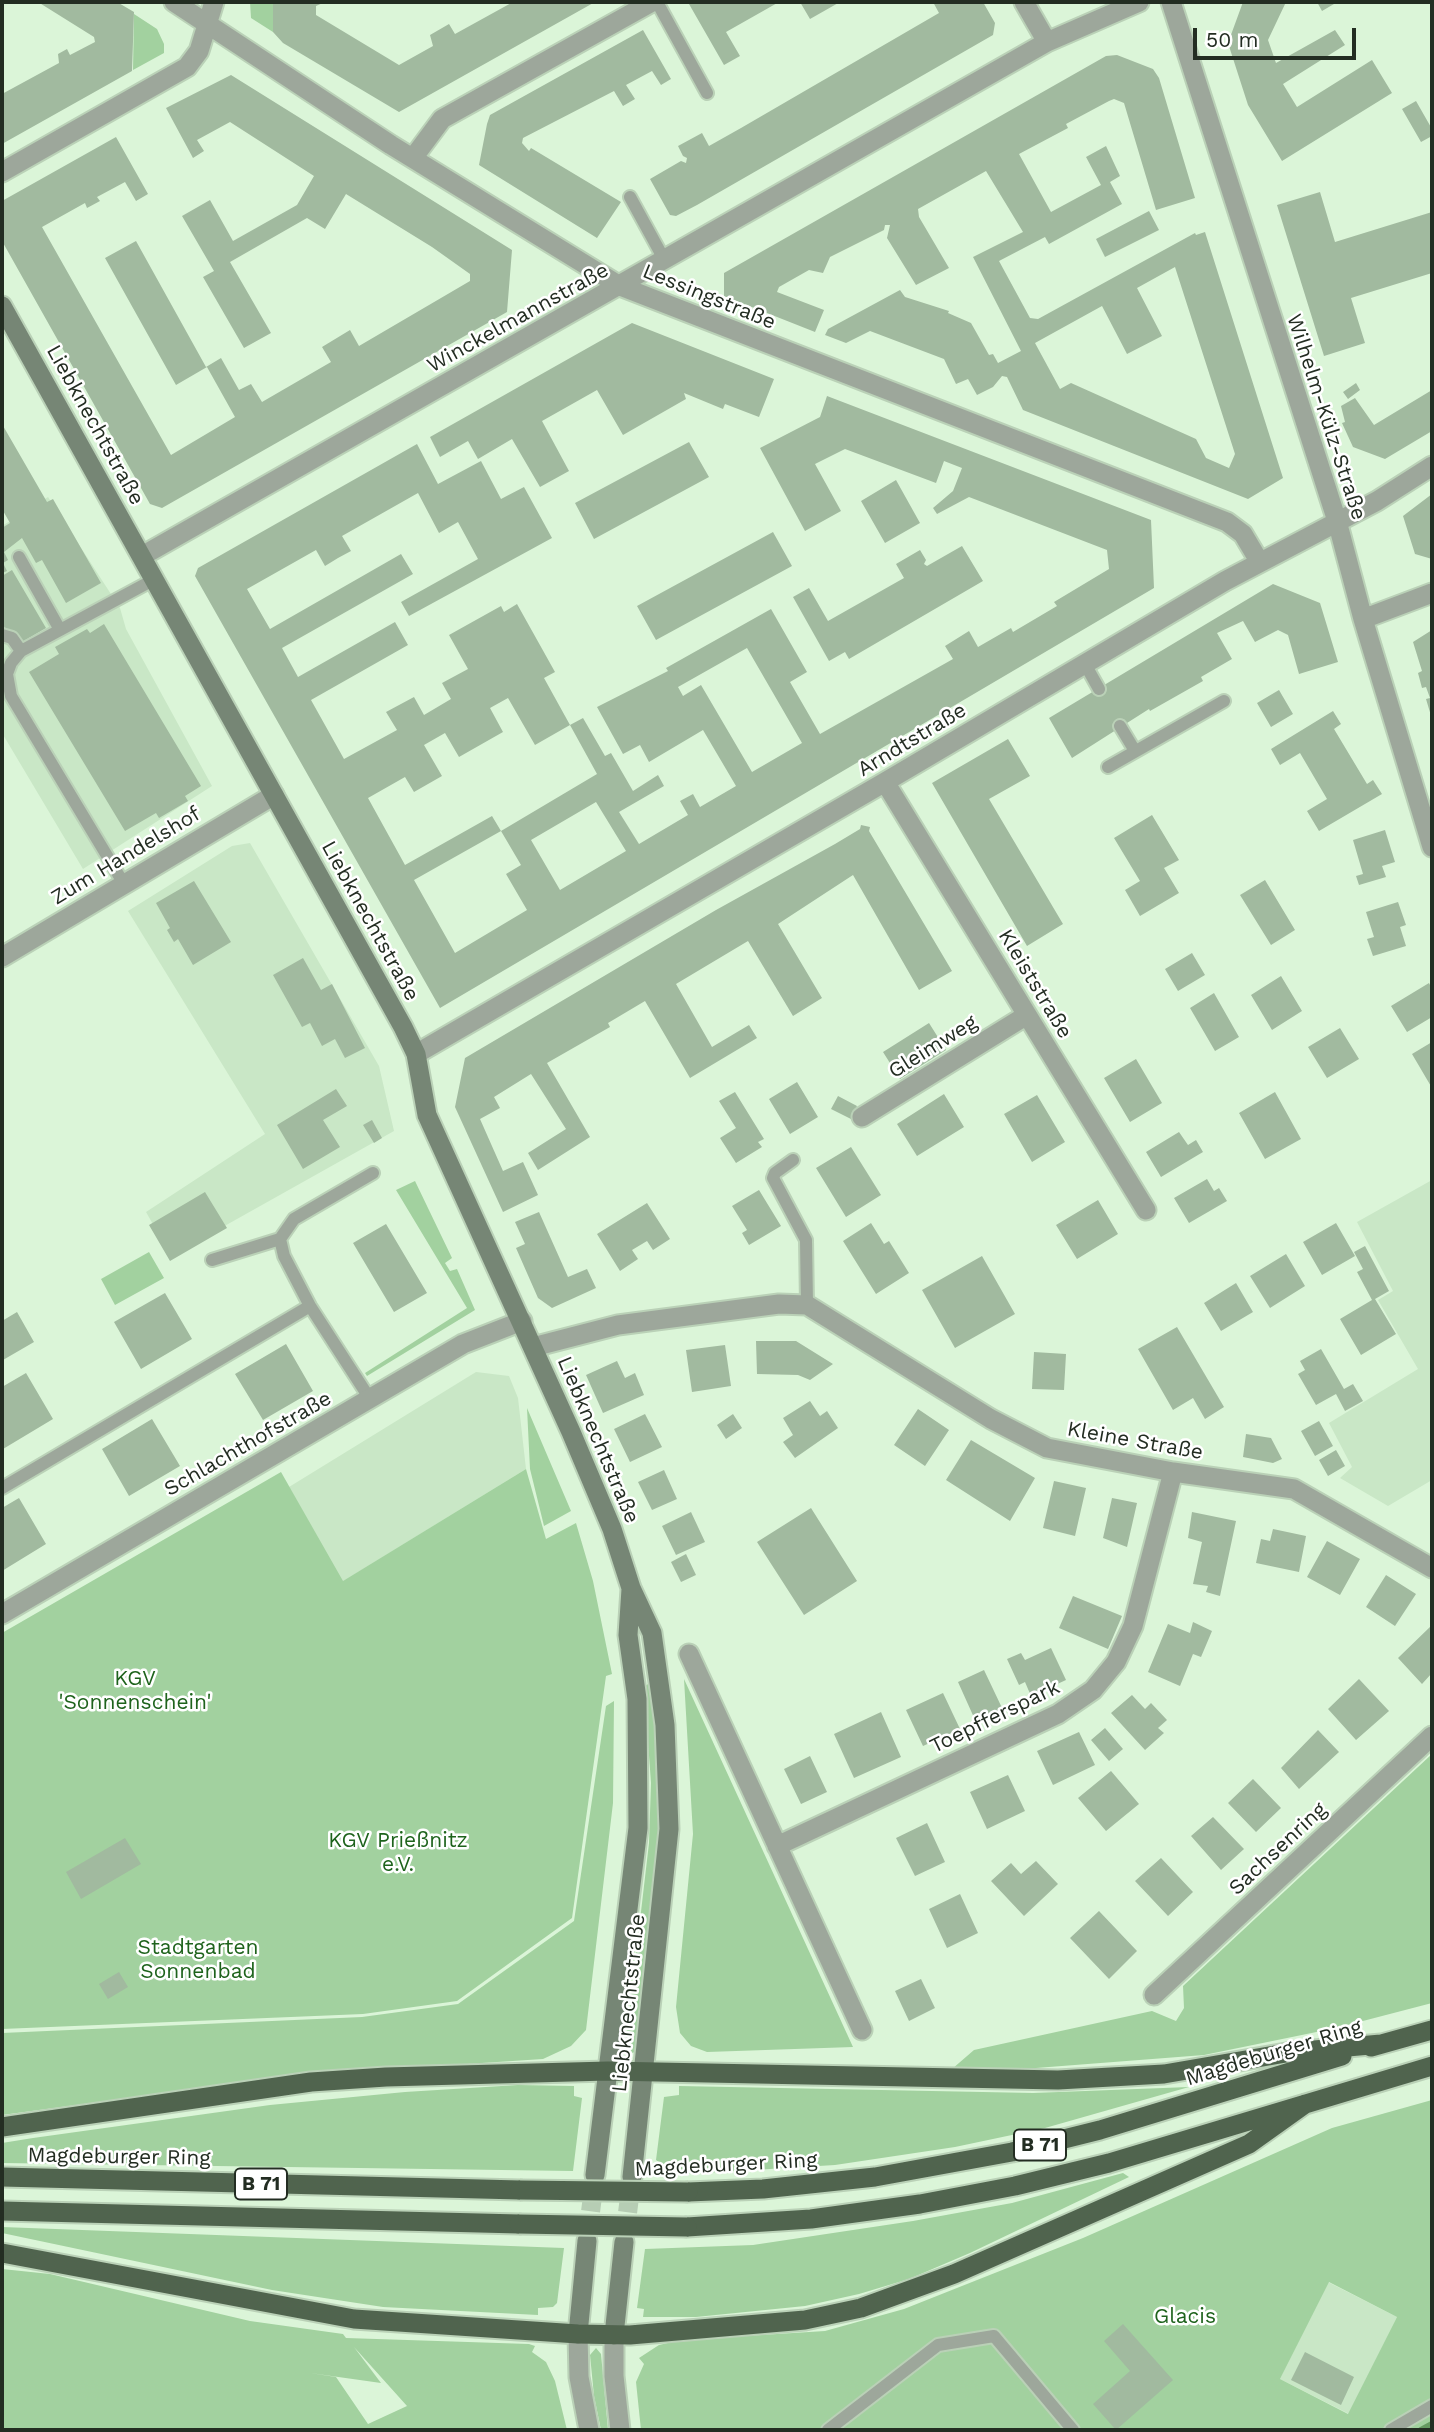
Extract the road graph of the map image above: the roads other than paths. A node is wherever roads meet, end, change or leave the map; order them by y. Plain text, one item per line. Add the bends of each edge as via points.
1 (174, 2) edge
2 (214, 2) edge
3 (654, 2) edge
4 (1024, 2) edge
5 (1139, 2) edge
6 (1171, 2) edge
7 (209, 27) junction
8 (1047, 42) junction
9 (707, 93) dead end
10 (412, 158) junction
11 (2, 172) edge
12 (630, 197) dead end
13 (665, 261) junction
14 (620, 286) junction
15 (2, 306) edge
16 (1432, 466) edge
17 (1337, 521) junction
18 (142, 556) junction
19 (19, 557) dead end
20 (1259, 561) junction
21 (153, 580) junction
22 (1432, 593) edge
23 (1363, 620) junction
24 (59, 628) junction
25 (2, 635) edge
26 (21, 651) junction
27 (1085, 664) junction
28 (1099, 689) dead end
29 (1224, 701) dead end
30 (1120, 726) dead end
31 (1135, 751) junction
32 (1108, 767) dead end
33 (886, 782) junction
34 (274, 795) junction
35 (1432, 847) edge
36 (124, 884) junction
37 (2, 957) edge
38 (1027, 1015) junction
39 (416, 1054) junction
40 (862, 1117) dead end
41 (793, 1160) dead end
42 (373, 1173) dead end
43 (1146, 1210) dead end
44 (280, 1239) junction
45 (212, 1261) dead end
46 (807, 1305) junction
47 (310, 1306) junction
48 (522, 1321) junction
49 (533, 1347) junction
50 (370, 1399) junction
51 (1173, 1472) junction
52 (2, 1488) edge
53 (1432, 1568) edge
54 (631, 1588) junction
55 (2, 1614) edge
56 (689, 1654) dead end
57 (1432, 1736) edge
58 (777, 1846) junction
59 (1154, 1995) dead end
60 (1432, 2030) edge
61 (862, 2031) dead end
62 (1381, 2044) junction
63 (1432, 2066) edge
64 (608, 2071) junction
65 (645, 2072) junction
66 (1305, 2104) junction
67 (2, 2127) edge
68 (595, 2175) tunnel mouth
69 (2, 2177) edge
70 (632, 2177) tunnel mouth
71 (2, 2211) edge
72 (587, 2241) tunnel mouth
73 (624, 2242) tunnel mouth
74 (2, 2253) edge
75 (578, 2334) junction
76 (614, 2335) junction
77 (1432, 2406) edge
78 (589, 2430) edge
79 (620, 2430) edge
80 (828, 2430) edge
81 (1073, 2430) edge
82 (1391, 2430) edge

1 - 7 street, Lessingstraße
2 - 7 street
3 - 9 lane
3 - 10 street via 442,119
4 - 8 street
5 - 8 street, Winckelmannstraße
6 - 17 street, Wilhelm-Külz-Straße
7 - 10 street, Lessingstraße
7 - 11 street via 196,57 182,71
8 - 13 street, Winckelmannstraße
10 - 14 street, Lessingstraße
12 - 13 lane
13 - 14 street, Winckelmannstraße
14 - 18 street, Winckelmannstraße
14 - 20 street, Lessingstraße via 1227,522 1243,534
15 - 18 main road, Liebknechtstraße
16 - 17 street, Arndtstraße
17 - 20 street, Arndtstraße
17 - 23 street, Wilhelm-Külz-Straße
18 - 21 main road, Liebknechtstraße
19 - 24 lane
20 - 27 street, Arndtstraße
21 - 24 lane
21 - 34 main road, Liebknechtstraße
22 - 23 street
23 - 35 street, Wilhelm-Külz-Straße
24 - 26 lane
25 - 26 lane via 12,638
26 - 36 lane via 8,670 11,696
27 - 28 lane
27 - 33 street, Arndtstraße
29 - 31 lane
30 - 31 lane
31 - 32 lane
33 - 38 street, Kleiststraße
33 - 39 street, Arndtstraße
34 - 36 street, Zum Handelshof
34 - 39 main road, Liebknechtstraße
36 - 37 street, Zum Handelshof
38 - 40 street, Gleimweg
38 - 43 street, Kleiststraße
39 - 48 main road, Liebknechtstraße via 427,1115
41 - 46 lane via 773,1178 806,1240
42 - 44 lane via 295,1219
44 - 45 lane
44 - 47 lane
46 - 49 street via 779,1304 618,1325
46 - 51 street, Kleine Straße via 1037,1444 1068,1454
47 - 50 lane
47 - 52 lane
48 - 49 main road, Liebknechtstraße
48 - 50 street, Schlachthofstraße via 463,1344
49 - 54 main road, Liebknechtstraße via 612,1529
50 - 55 street, Schlachthofstraße
51 - 53 street, Kleine Straße via 1298,1490
51 - 58 street, Toepfferspark via 1133,1626 1116,1662 1093,1690 1058,1714
54 - 64 main road, Liebknechtstraße via 628,1635 637,1699 638,1828
54 - 65 main road, Liebknechtstraße via 652,1633 657,1660 669,1802 668,1854
56 - 58 street
57 - 59 street, Sachsenring
58 - 61 street
60 - 62 highway, Magdeburger Ring / B 71
62 - 65 highway via 1292,2052 1175,2072 1070,2080
62 - 69 highway, Magdeburger Ring / B 71, bridge via 1100,2130 1001,2154 875,2177 763,2189 520,2190
63 - 66 highway, B 71
64 - 65 highway
64 - 67 highway via 480,2072 311,2082
64 - 68 main road, Liebknechtstraße
65 - 70 main road, Liebknechtstraße
66 - 71 highway, B 71, bridge via 1097,2166 968,2195 811,2218 687,2227
66 - 76 highway via 1249,2144 899,2296 805,2320
72 - 75 main road
73 - 76 main road
74 - 75 highway via 354,2319
75 - 76 highway
75 - 78 street via 579,2377
76 - 79 street
77 - 82 lane
80 - 81 lane via 938,2345 995,2336

